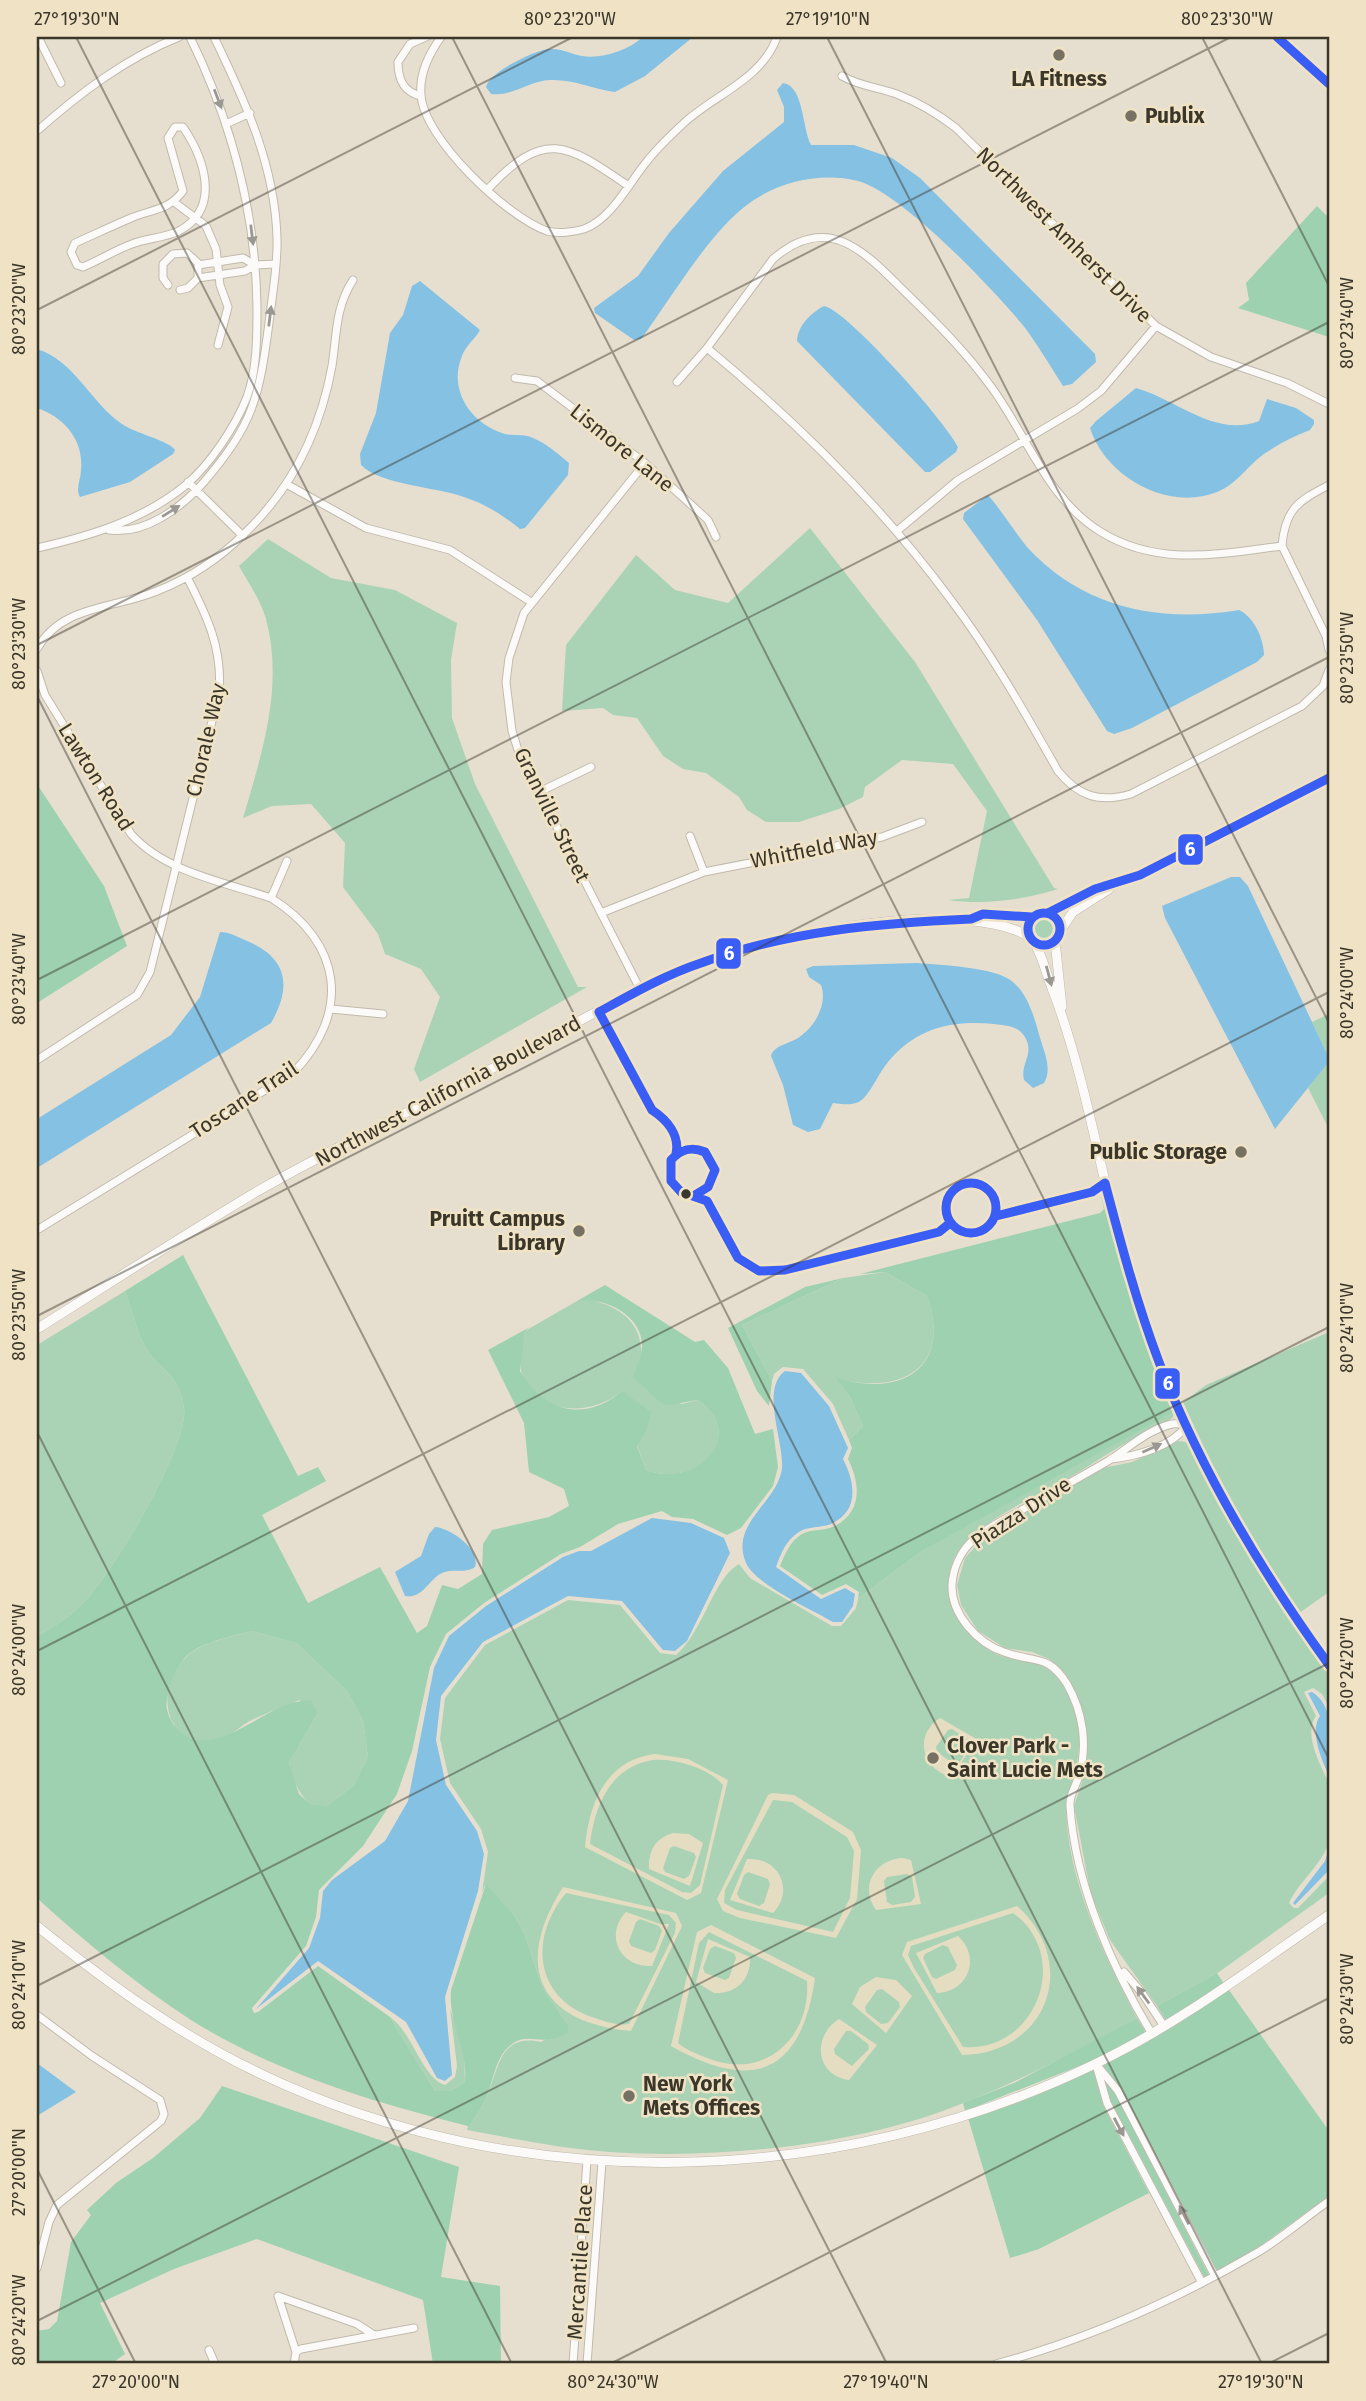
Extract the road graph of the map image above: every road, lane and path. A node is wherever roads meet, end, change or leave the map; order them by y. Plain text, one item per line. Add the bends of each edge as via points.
1 (38, 37) edge
2 (179, 37) edge
3 (190, 37) edge
4 (214, 37) edge
5 (426, 37) edge
6 (440, 37) edge
7 (777, 37) edge
8 (842, 76) dead end
9 (61, 83) dead end
10 (421, 96) junction
11 (250, 113) junction
12 (228, 123) junction
13 (37, 131) edge
14 (627, 185) junction
15 (488, 189) junction
16 (174, 202) junction
17 (195, 218) junction
18 (217, 262) junction
19 (275, 264) junction
20 (198, 265) junction
21 (255, 265) junction
22 (218, 275) junction
23 (198, 278) junction
24 (353, 280) dead end
25 (168, 285) dead end
26 (180, 290) dead end
27 (1156, 326) junction
28 (218, 345) dead end
29 (707, 348) junction
30 (515, 378) dead end
31 (677, 382) dead end
32 (1329, 404) edge
33 (1026, 440) junction
34 (645, 463) junction
35 (188, 482) junction
36 (288, 485) junction
37 (1329, 485) edge
38 (197, 490) junction
39 (108, 530) junction
40 (897, 531) junction
41 (243, 536) junction
42 (716, 537) dead end
43 (1282, 546) junction
44 (37, 548) edge
45 (187, 578) junction
46 (531, 602) junction
47 (37, 649) edge
48 (1329, 650) edge
49 (37, 671) edge
50 (1329, 673) edge
51 (591, 767) dead end
52 (1329, 778) edge
53 (539, 792) junction
54 (1090, 797) junction
55 (1086, 808) dead end
56 (922, 821) dead end
57 (690, 836) dead end
58 (287, 861) dead end
59 (176, 866) junction
60 (704, 872) junction
61 (1113, 886) junction
62 (271, 898) junction
63 (1048, 913) junction
64 (601, 914) junction
65 (1032, 917) junction
66 (971, 919) junction
67 (1060, 931) junction
68 (1028, 936) junction
69 (1055, 941) junction
70 (1035, 944) junction
71 (641, 991) junction
72 (331, 1009) junction
73 (1062, 1009) junction
74 (383, 1014) dead end
75 (37, 1060) edge
76 (37, 1230) edge
77 (37, 1329) edge
78 (1187, 1425) junction
79 (1111, 1459) junction
80 (1329, 1665) edge
81 (1329, 1915) edge
82 (37, 1926) edge
83 (1118, 1966) junction
84 (37, 2015) edge
85 (1164, 2026) junction
86 (1152, 2034) junction
87 (1096, 2064) junction
88 (587, 2160) junction
89 (602, 2162) junction
90 (1329, 2201) edge
91 (37, 2265) edge
92 (1215, 2276) junction
93 (1202, 2283) junction
94 (414, 2328) dead end
95 (374, 2336) junction
96 (209, 2350) dead end
97 (296, 2352) junction
98 (215, 2364) edge
99 (294, 2364) edge
100 (573, 2364) edge
101 (587, 2364) edge
102 (1001, 2364) edge

1 - 9 street
2 - 13 street via 119,68
3 -> 12 street
4 - 11 street
5 - 10 street via 410,44 398,62 402,85
6 - 10 street via 421,79
7 - 14 street via 758,68 690,118
8 - 27 street, Northwest Amherst Drive via 860,86 898,94 956,128
10 - 15 street via 432,130
11 - 12 street
11 - 19 street via 270,178
12 -> 21 street via 243,179
14 - 15 street via 590,159 556,148 522,157
14 - 15 street via 599,220 585,229 564,232 528,221
16 - 17 street
16 - 17 street via 183,191 168,138 170,131 183,127 202,159 206,177 204,198
16 - 17 street via 75,243 73,259 83,267 132,244 170,235
17 - 18 street via 212,237
18 - 20 street
18 - 21 street via 243,258
18 - 22 street
19 - 21 street
38 -> 19 street via 226,455 259,393
20 - 23 street
20 - 25 street via 187,253 173,254 163,264
21 - 22 street
21 - 35 street via 257,329 247,396 232,426
22 - 23 street
22 - 28 street via 228,310
23 - 26 street
24 - 36 street via 341,299 321,416
27 - 32 street, Northwest Amherst Drive via 1212,357 1287,383
27 - 33 street via 1101,391
29 - 31 street
29 - 33 street via 786,248 823,237 839,240 867,254 951,336
29 - 40 street via 784,414
30 - 34 street, Lismore Lane via 537,381
33 - 40 street via 958,480
33 - 43 street via 1074,512 1122,543 1147,552 1193,557
34 - 42 street, Lismore Lane via 708,520
34 - 46 street, Granville Street
35 - 38 street
35 - 39 street
36 - 41 street
36 - 46 street via 366,528 450,550
37 - 43 street via 1297,503 1283,529
39 -> 38 street via 126,533 150,523
38 - 41 street
39 - 44 street
40 - 54 street via 1005,678 1058,771
41 - 45 street
43 - 48 street
45 - 47 street via 156,592 62,619
45 - 59 street, Chorale Way via 215,635 221,673
46 - 53 street, Granville Street via 516,636 506,682 512,731
49 - 59 street, Lawton Road via 44,695 131,834 144,848
50 - 54 street via 1302,706 1132,794 1101,800
51 - 53 street
52 - 61 street
53 - 64 street, Granville Street
54 - 55 street
56 - 60 street, Whitfield Way via 882,837
57 - 60 street
58 - 62 street
59 - 62 street, Toscane Trail
59 - 75 street via 150,972 137,995
60 - 64 street, Whitfield Way
61 - 63 street via 1086,893
61 - 67 street via 1073,912
62 - 72 street, Toscane Trail via 302,921 325,956 331,975
63 - 65 street
63 - 67 street via 1058,921
64 - 71 street, Granville Street
65 - 66 street, Northwest California Boulevard via 983,914
65 - 68 street
66 - 68 street, Northwest California Boulevard via 1017,929
66 - 71 street, Northwest California Boulevard via 821,930 712,958
67 - 69 street
68 - 70 street
69 - 70 street via 1046,946
69 - 73 street
70 -> 73 street
71 - 77 street, Northwest California Boulevard via 258,1191
72 - 74 street
72 - 76 street, Toscane Trail via 319,1041 293,1073
73 - 78 street via 1126,1264 1156,1354
79 -> 78 street, Piazza Drive via 1146,1451 1176,1437
78 - 79 street, Piazza Drive via 1170,1424
78 - 80 street via 1247,1542
79 - 83 street, Piazza Drive via 976,1537 960,1556 952,1590 958,1610 976,1635 1004,1653 1049,1663 1075,1700 1083,1744 1070,1801 1074,1832 1086,1895
81 - 85 street
82 - 88 street via 105,1981 177,2028 316,2097 456,2139
85 -> 83 street, Piazza Drive
83 - 86 street, Piazza Drive
84 - 91 street via 160,2100 164,2113 161,2121 57,2205
85 - 86 street
86 - 87 street
87 - 89 street via 961,2117 851,2145 739,2161
92 -> 87 street via 1124,2102
87 -> 93 street via 1107,2104
88 - 89 street
88 - 100 street, Mercantile Place
89 - 101 street, Mercantile Place
90 - 92 street
92 - 93 street
93 - 102 street via 1091,2332
94 - 95 street
95 - 97 street
95 - 97 street via 357,2324 278,2296
96 - 98 street
97 - 99 street

